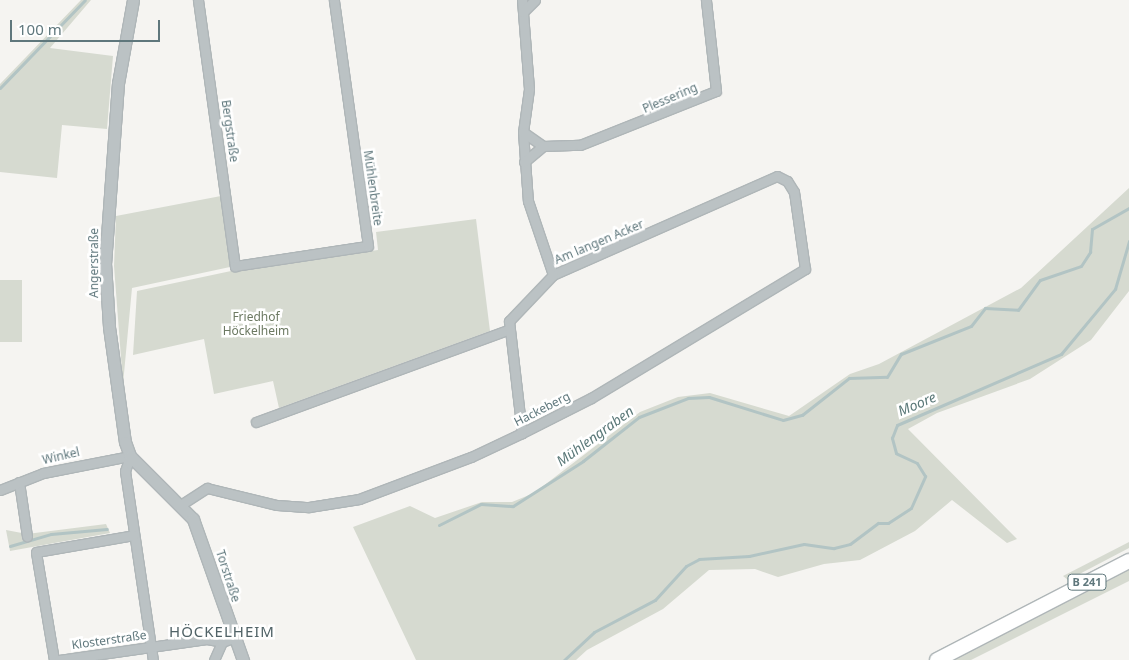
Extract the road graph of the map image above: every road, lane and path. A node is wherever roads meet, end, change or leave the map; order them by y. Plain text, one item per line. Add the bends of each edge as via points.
1 (134, 0) edge
2 (198, 0) edge
3 (334, 0) edge
4 (522, 0) edge
5 (535, 0) edge
6 (706, 0) edge
7 (523, 12) junction
8 (523, 132) junction
9 (543, 146) junction
10 (524, 162) junction
11 (787, 181) joint
12 (235, 266) joint
13 (553, 275) junction
14 (508, 330) junction
15 (256, 422) dead end
16 (522, 434) junction
17 (130, 456) junction
18 (19, 482) junction
19 (0, 490) edge
20 (182, 504) junction
21 (134, 535) junction
22 (26, 536) dead end
23 (1129, 561) edge
24 (233, 638) junction
25 (222, 642) junction
26 (151, 647) junction
27 (54, 660) edge
28 (59, 660) edge
29 (153, 660) edge
30 (214, 660) edge
31 (243, 660) edge
32 (937, 660) edge

1 - 17 street, Angerstraße via 118,83 105,263 116,383
2 - 12 street, Bergstraße
3 - 12 street, Mühlenbreite via 368,246
4 - 7 street
5 - 7 street
6 - 9 street, Plessering via 716,91 629,129 580,145
7 - 8 street via 529,89
8 - 9 street
8 - 10 street
9 - 10 street
10 - 13 street via 528,201
11 - 13 street, Am langen Acker via 777,176
11 - 16 street, Hackeberg via 794,192 806,269 591,398
13 - 14 street, Am langen Acker via 509,321
14 - 15 street
14 - 16 street
16 - 20 street, Hackeberg via 413,480 338,504 277,505 215,488 199,491
17 - 18 street, Winkel via 69,466
17 - 20 street
17 - 21 street via 125,471
18 - 19 street, Winkel
18 - 22 street
20 - 24 street, Torstraße via 201,536
21 - 26 street
21 - 27 street via 36,552
23 - 32 main road, B 241
24 - 25 street
24 - 31 street, Torstraße
25 - 26 street, Klosterstraße via 207,639
25 - 30 street
26 - 28 street, Klosterstraße
26 - 29 street

